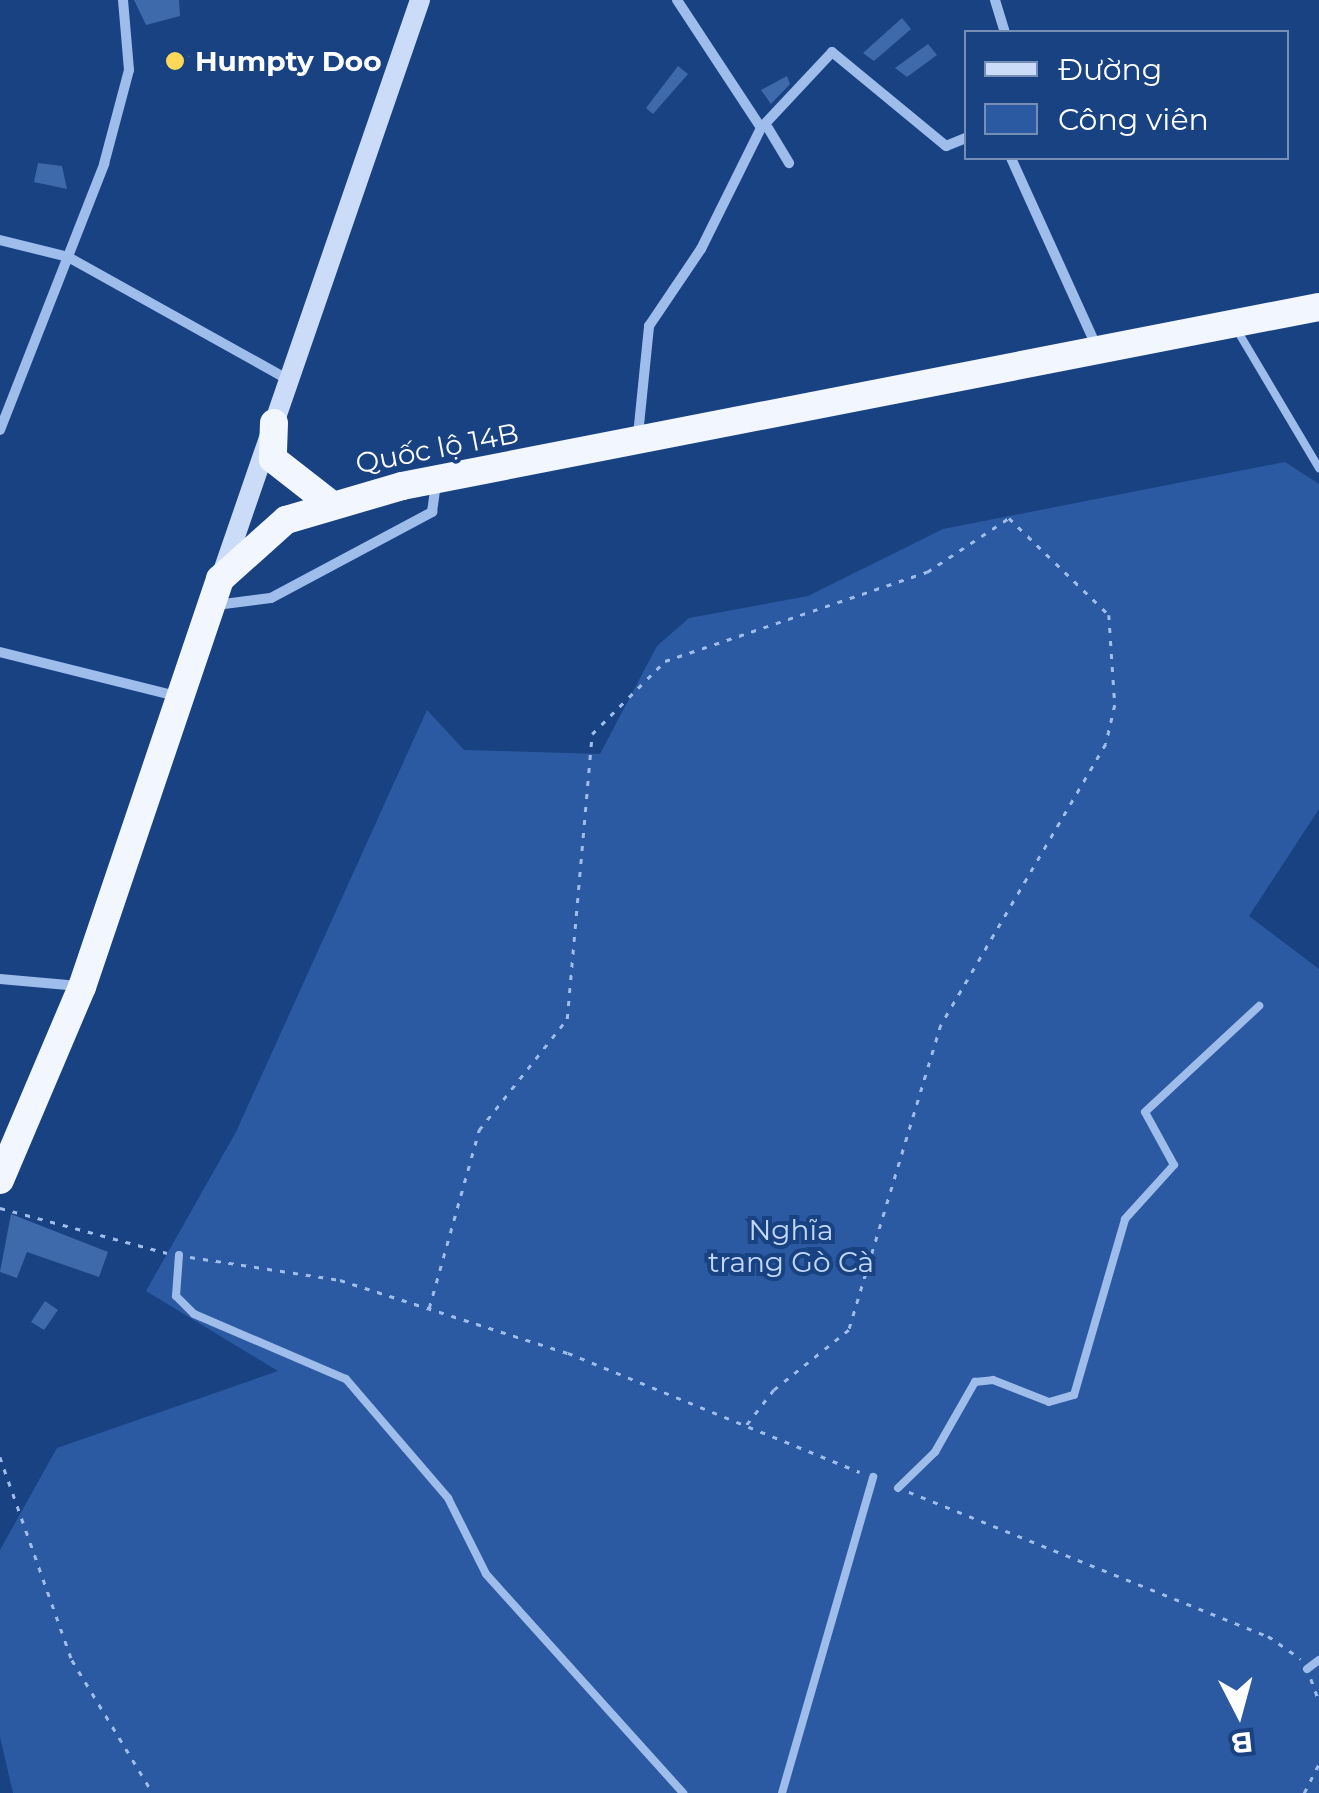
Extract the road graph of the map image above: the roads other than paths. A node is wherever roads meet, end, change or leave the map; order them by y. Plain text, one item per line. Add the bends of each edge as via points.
1 (122, 0) edge
2 (420, 0) edge
3 (678, 0) edge
4 (995, 0) edge
5 (1004, 30) edge
6 (764, 128) junction
7 (964, 139) edge
8 (1012, 160) edge
9 (789, 163) dead end
10 (0, 240) edge
11 (68, 257) junction
12 (1319, 307) edge
13 (1234, 324) junction
14 (1097, 349) junction
15 (289, 380) junction
16 (274, 422) junction
17 (0, 430) edge
18 (637, 443) junction
19 (1319, 468) edge
20 (436, 480) junction
21 (328, 502) junction
22 (215, 592) junction
23 (0, 652) edge
24 (183, 698) junction
25 (0, 979) edge
26 (82, 987) junction
27 (1258, 1006) dead end
28 (0, 1180) edge
29 (178, 1255) road end
30 (873, 1477) road end
31 (898, 1488) road end
32 (1319, 1660) edge
33 (1307, 1668) road end
34 (683, 1793) edge
35 (782, 1793) edge

1 - 11 street via 127,82
2 - 15 main road
3 - 6 street
4 - 5 street
6 - 7 street via 832,52 946,146
6 - 9 street
6 - 18 street via 725,185 701,249 649,326
8 - 14 street
10 - 11 street
11 - 15 street
11 - 17 street
12 - 13 highway, Quốc lộ 14B
13 - 14 highway, Quốc lộ 14B
13 - 19 lane
14 - 18 highway, Quốc lộ 14B
15 - 16 main road
16 - 21 highway via 274,459
16 - 22 main road
18 - 20 highway, Quốc lộ 14B
20 - 21 highway, Quốc lộ 14B
20 - 22 street via 432,512 271,598
21 - 22 highway, Quốc lộ 14B via 266,534
22 - 24 highway
23 - 24 street
24 - 26 highway
25 - 26 street
26 - 28 highway
27 - 31 lane via 1145,1112 1174,1166 1126,1219 1074,1395 1049,1402 993,1380 975,1382 934,1452
29 - 34 lane via 176,1296 194,1314 346,1378 448,1498 486,1574
30 - 35 lane
32 - 33 lane

